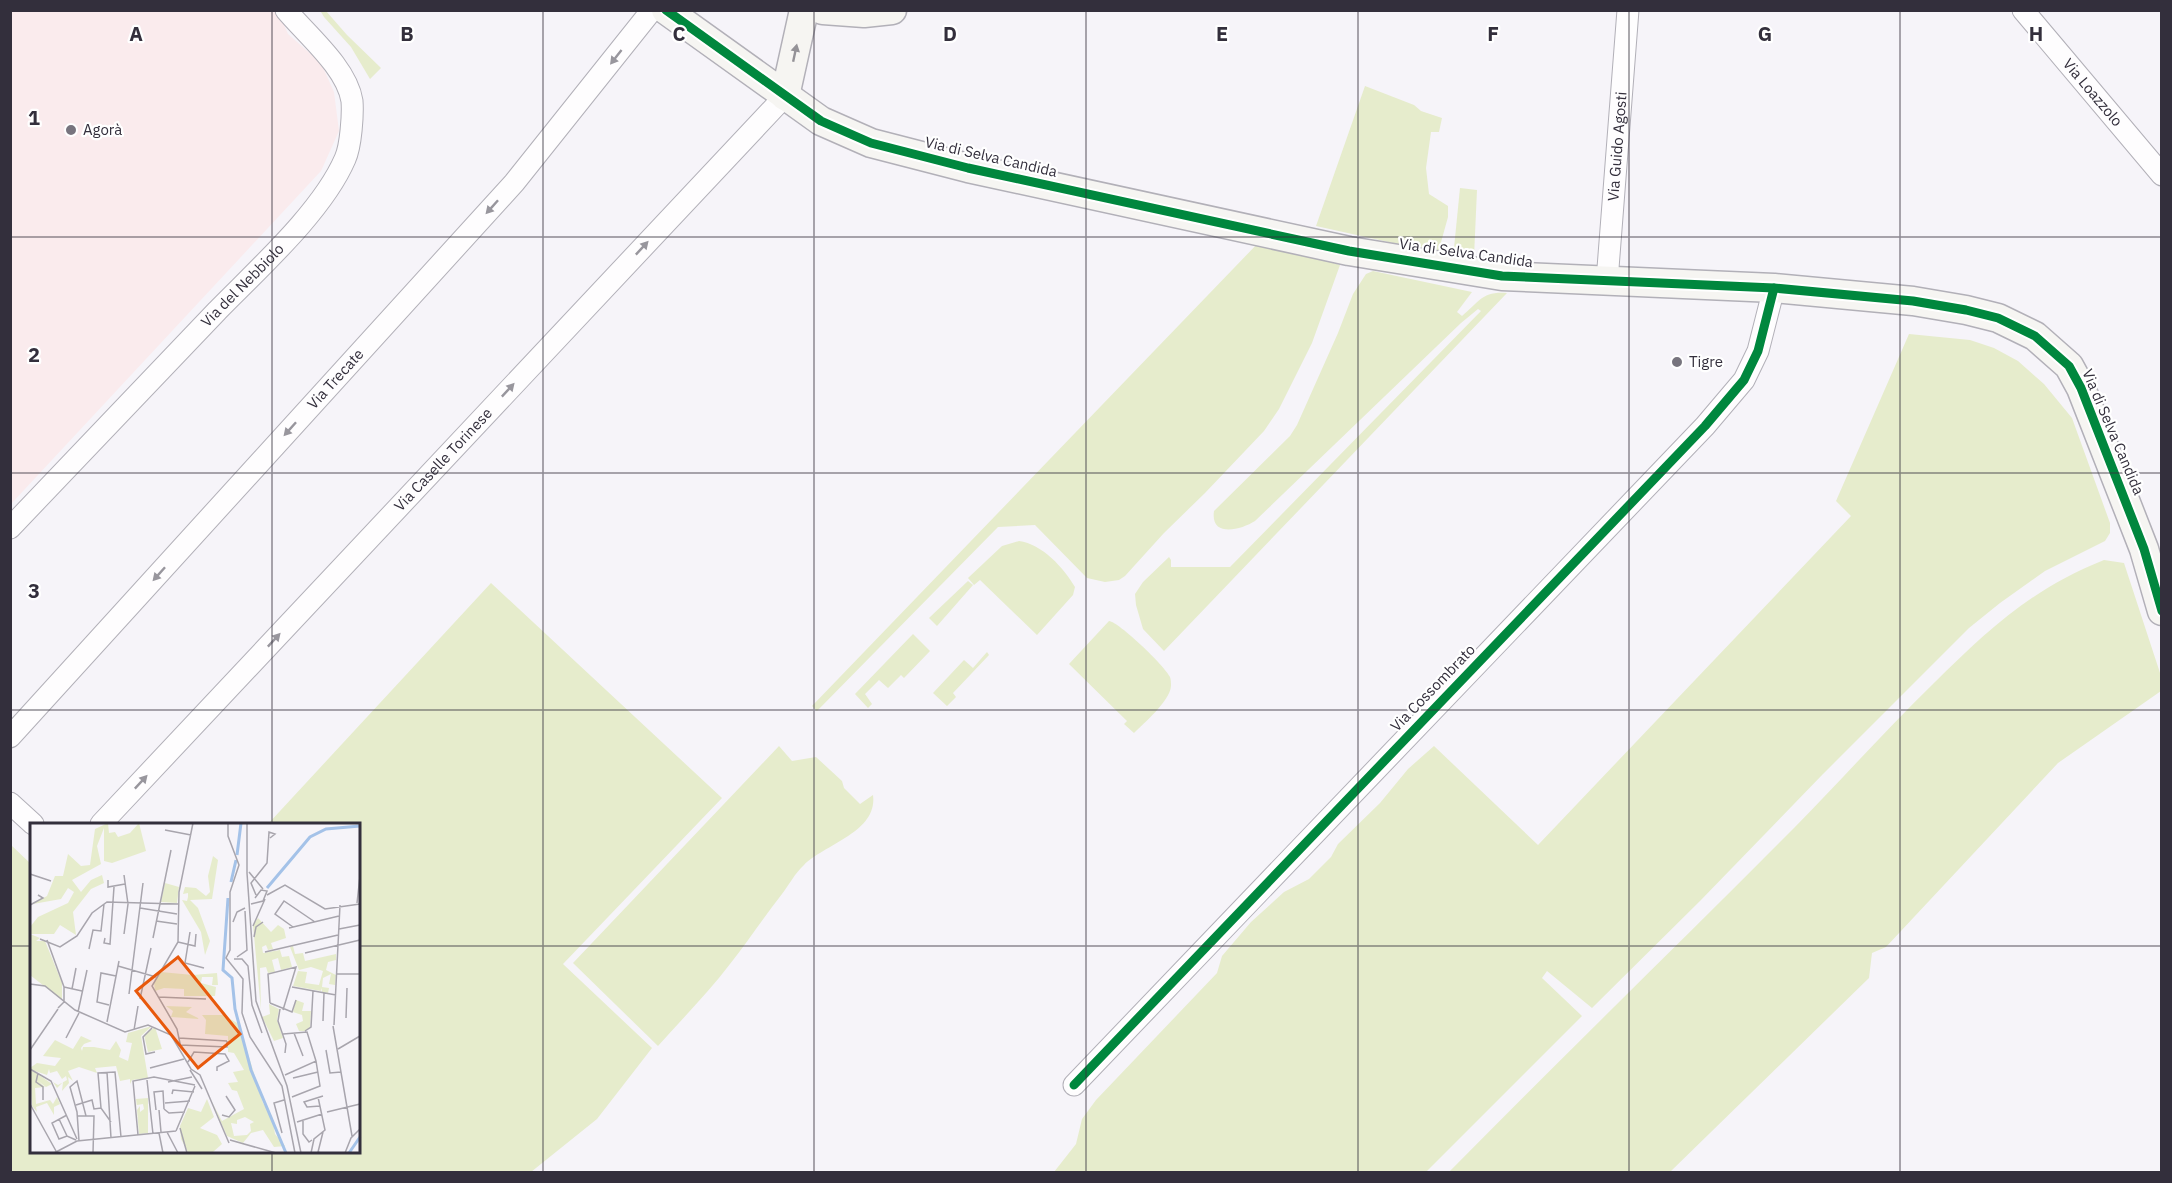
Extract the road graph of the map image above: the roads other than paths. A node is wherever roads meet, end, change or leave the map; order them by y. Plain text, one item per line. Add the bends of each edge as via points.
1 (285, 10) edge
2 (652, 10) edge
3 (666, 10) edge
4 (804, 10) edge
5 (823, 10) edge
6 (892, 10) edge
7 (1628, 10) edge
8 (2023, 10) edge
9 (785, 96) junction
10 (2162, 175) edge
11 (1607, 281) junction
12 (1774, 288) junction
13 (10, 528) edge
14 (2153, 546) edge
15 (2162, 611) edge
16 (10, 737) edge
17 (10, 803) edge
18 (31, 823) edge
19 (102, 823) edge
20 (1074, 1085) dead end

1 - 13 street, Via del Nebbiolo via 347,82 352,102 351,124 346,157 333,182 290,237
2 -> 16 street, Via Trecate via 514,183
3 - 9 street, Via di Selva Candida
9 -> 4 street
5 - 6 street
7 - 11 street, Via Guido Agosti
8 - 10 street, Via Loazzolo
9 - 11 street, Via di Selva Candida via 821,121 871,143 968,168 1349,251 1502,276
19 -> 9 street, Via Caselle Torinese
11 - 12 street, Via di Selva Candida
12 - 14 street, Via di Selva Candida via 1966,310 1998,318 2035,336 2069,366
12 - 20 street, Via Cossombrato via 1758,351 1744,380 1705,426
14 - 15 street, Via di Selva Candida
17 - 18 street

